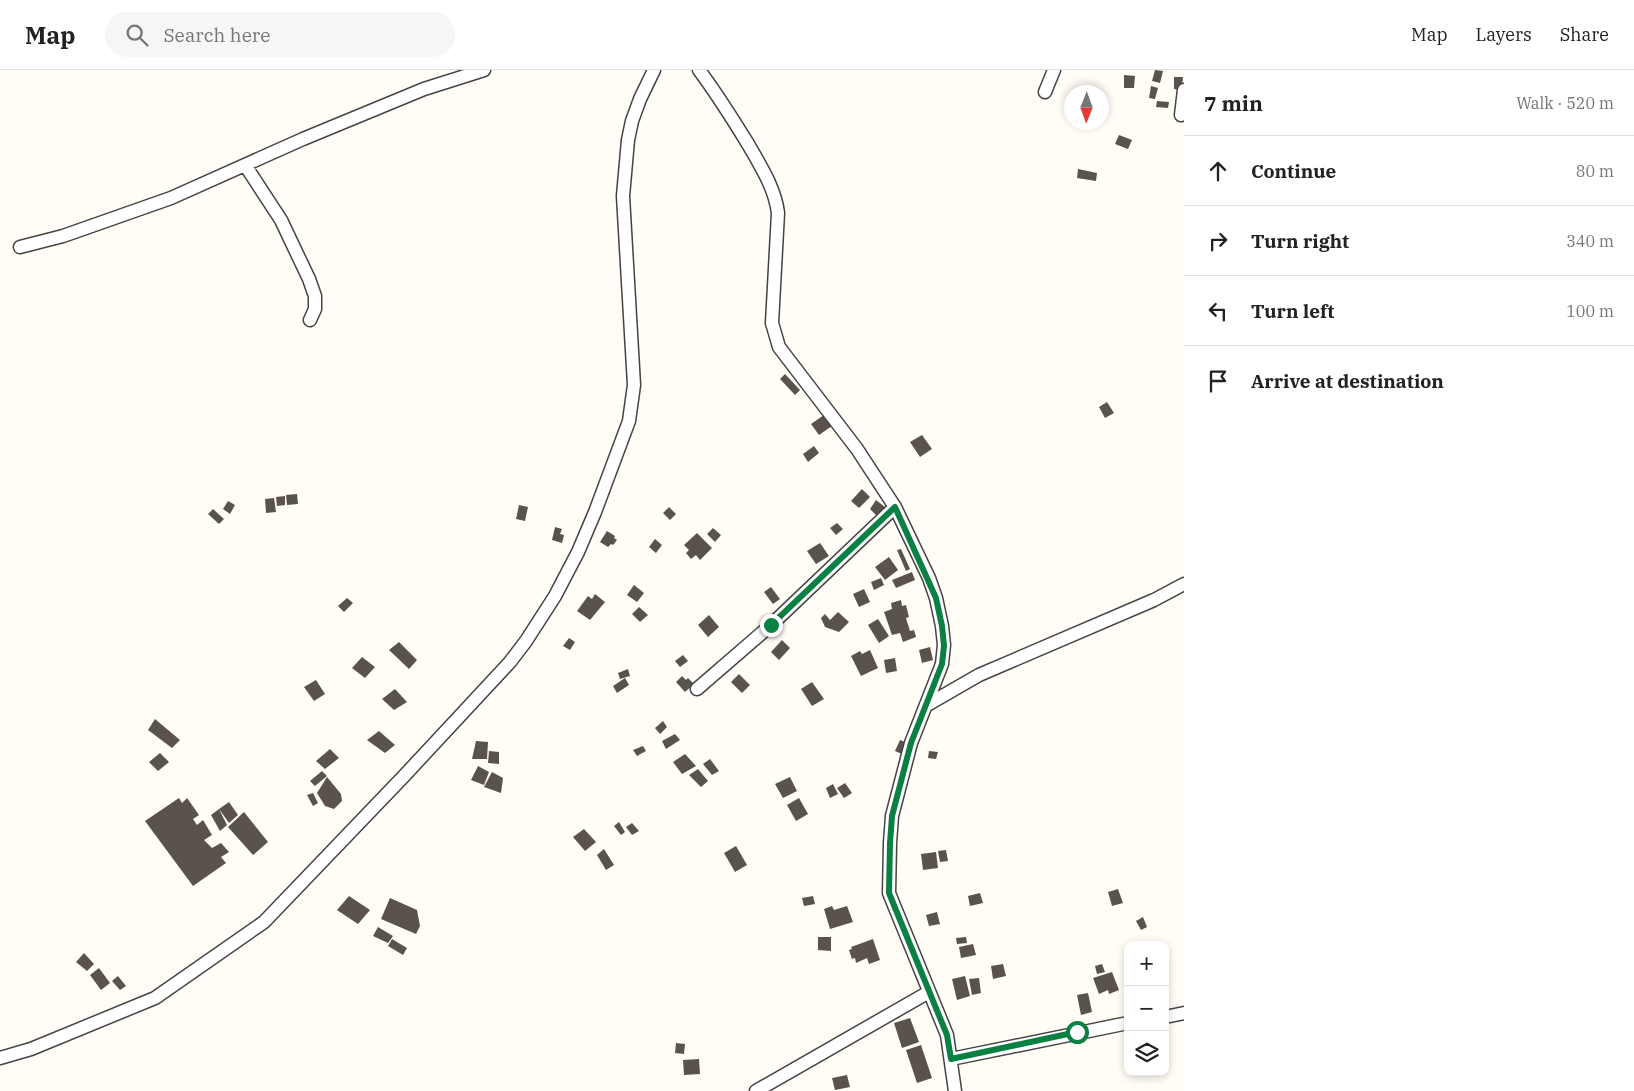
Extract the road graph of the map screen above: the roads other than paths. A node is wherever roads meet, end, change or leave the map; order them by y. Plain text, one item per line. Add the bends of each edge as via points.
1 (484, 70) edge
2 (654, 70) edge
3 (699, 70) edge
4 (1054, 70) edge
5 (1184, 90) edge
6 (1045, 92) dead end
7 (1180, 115) dead end
8 (245, 165) junction
9 (20, 248) dead end
10 (310, 320) dead end
11 (895, 507) junction
12 (1184, 584) edge
13 (696, 688) dead end
14 (927, 705) junction
15 (929, 992) junction
16 (1184, 1013) edge
17 (1169, 1016) edge
18 (1124, 1024) edge
19 (0, 1058) edge
20 (951, 1059) junction
21 (756, 1091) edge
22 (955, 1091) edge

1 - 8 street via 424,89
2 - 19 street via 632,121 623,196 634,385 629,421 578,552 526,641 404,776 264,922 155,998 31,1049
3 - 11 street via 722,100 751,149 777,203 772,323 779,347 857,449
4 - 6 street
5 - 7 street
8 - 9 street via 171,198
8 - 10 street via 281,220 309,279 315,296 315,309
11 - 13 street via 771,625
11 - 14 street via 936,598 942,626 942,664
12 - 14 street via 979,675
14 - 15 street via 911,743 892,816 889,893
15 - 20 street via 947,1035
15 - 21 street
16 - 17 street
18 - 20 street
20 - 22 street

